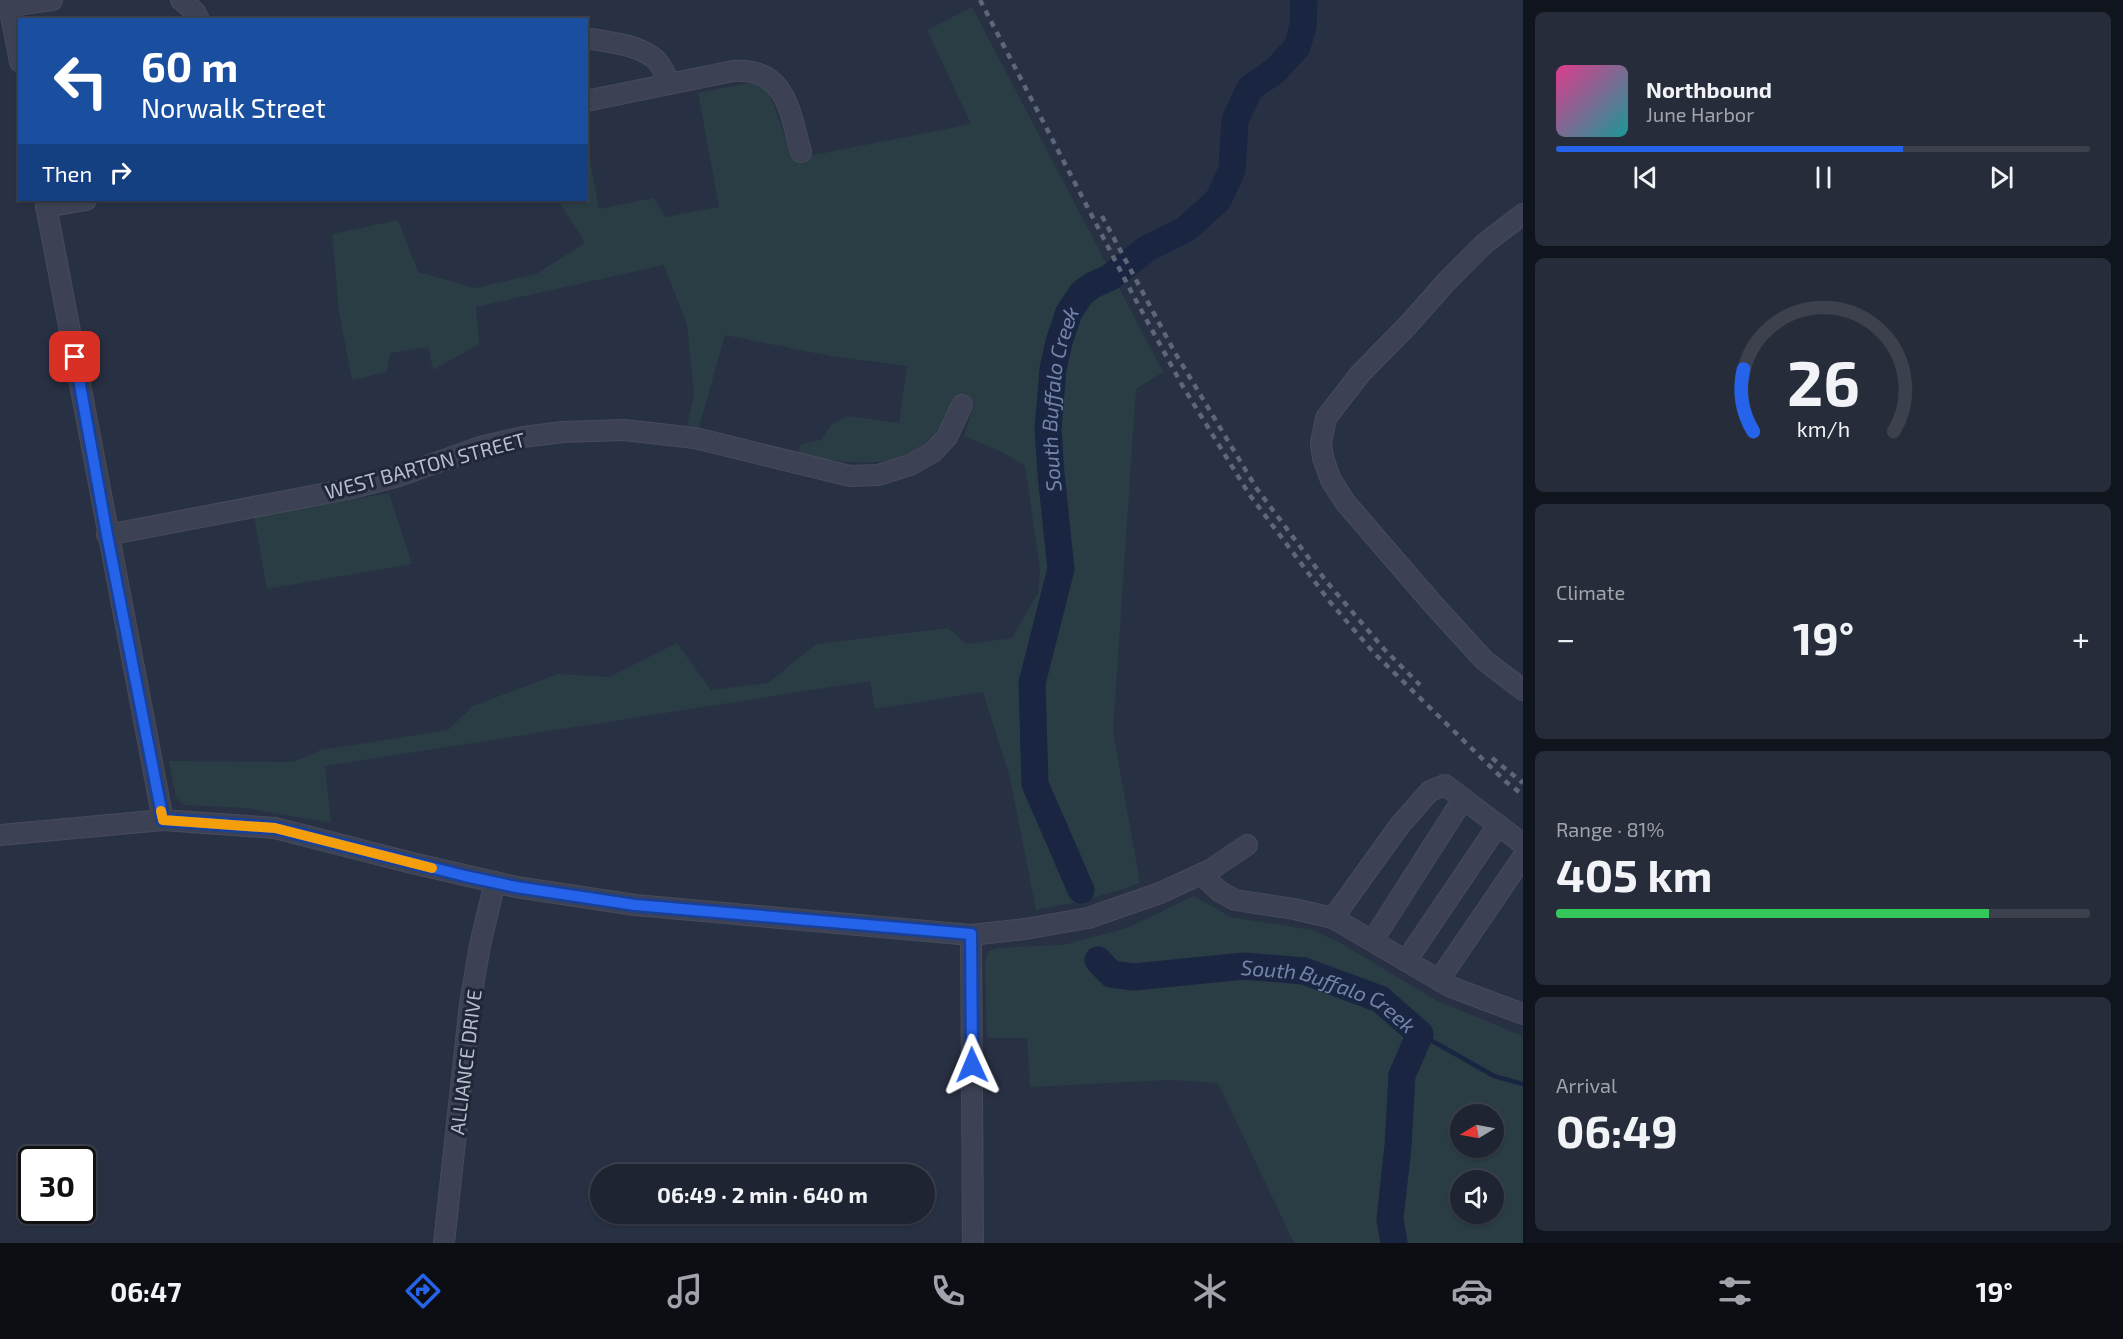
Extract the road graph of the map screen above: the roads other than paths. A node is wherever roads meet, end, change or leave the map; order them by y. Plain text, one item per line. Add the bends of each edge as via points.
1 (52, 0) edge
2 (181, 0) edge
3 (9, 3) edge
4 (198, 18) edge
5 (588, 38) edge
6 (18, 51) edge
7 (670, 84) junction
8 (588, 101) edge
9 (801, 152) dead end
10 (73, 201) edge
11 (46, 203) edge
12 (1523, 214) edge
13 (962, 405) dead end
14 (107, 535) junction
15 (1523, 690) edge
16 (1463, 798) junction
17 (163, 820) junction
18 (1498, 825) junction
19 (0, 835) edge
20 (1523, 844) edge
21 (1247, 845) dead end
22 (1523, 857) edge
23 (1201, 874) junction
24 (495, 882) junction
25 (1333, 918) junction
26 (971, 934) junction
27 (1373, 940) junction
28 (1406, 961) junction
29 (1439, 980) junction
30 (1523, 1014) edge
31 (444, 1243) edge
32 (973, 1243) edge

1 - 3 street
2 - 4 street
3 - 6 street
5 - 7 street via 639,50 655,59
7 - 8 street
7 - 9 street via 733,71 762,73 782,92
10 - 11 street
11 - 14 street
12 - 15 street via 1484,244 1360,374 1326,418 1321,443 1331,480 1345,502 1484,660
13 - 14 street, WEST BARTON STREET via 947,437 933,452 910,465 878,475 850,476 695,438 624,430 563,432 480,447 360,487
14 - 17 street
16 - 18 street
16 - 25 street via 1445,785 1430,791 1400,825
16 - 27 street
17 - 19 street
17 - 24 street via 275,828
18 - 20 street
18 - 28 street
21 - 23 street
22 - 29 street
23 - 25 street via 1235,900
23 - 26 street via 1088,918
24 - 26 street via 635,905
24 - 31 street, ALLIANCE DRIVE via 470,1004
25 - 27 street
26 - 32 street
27 - 28 street
28 - 29 street
29 - 30 street

